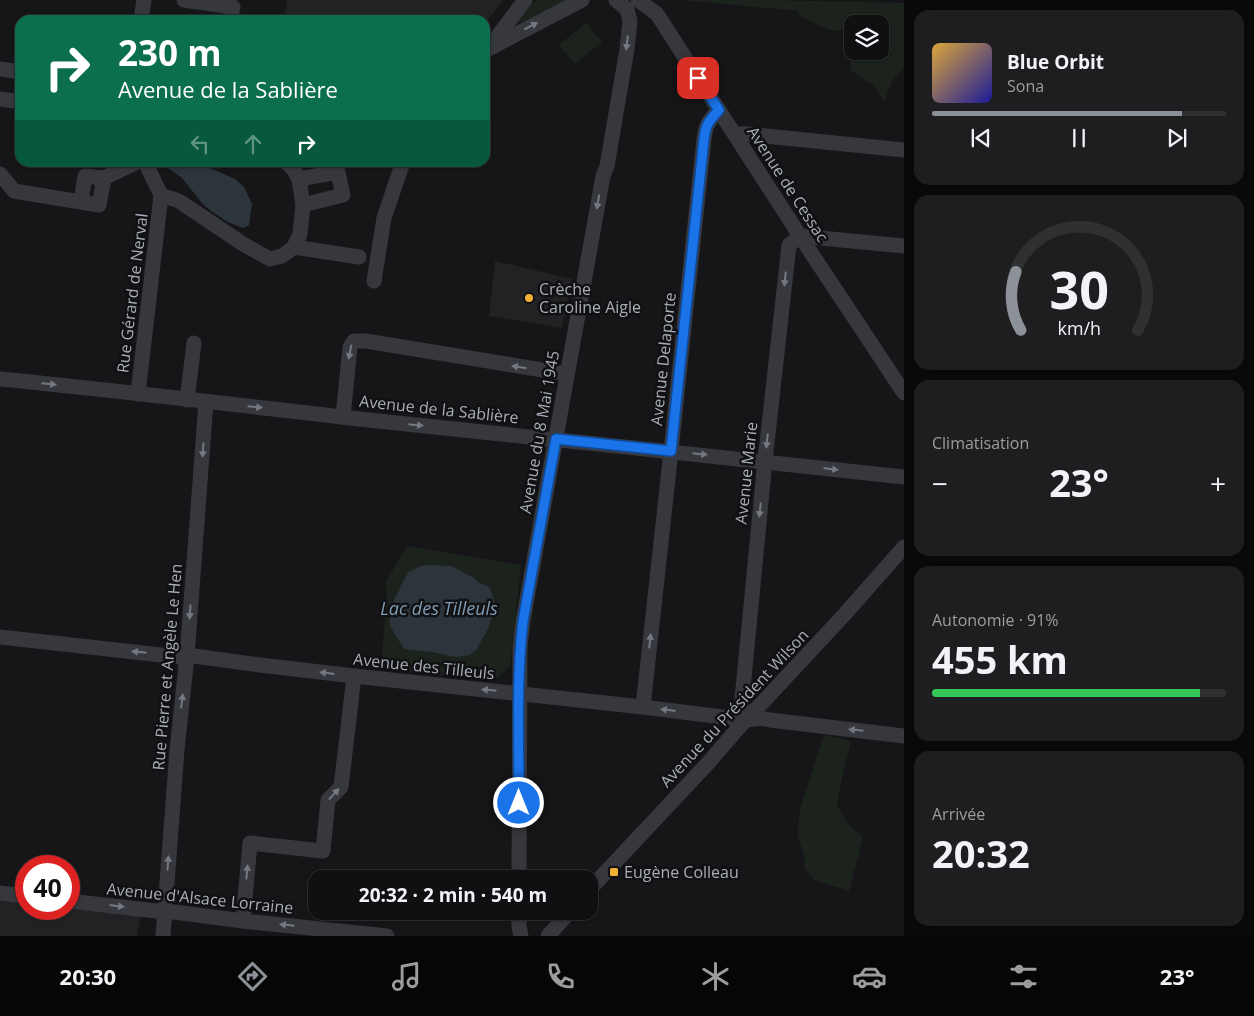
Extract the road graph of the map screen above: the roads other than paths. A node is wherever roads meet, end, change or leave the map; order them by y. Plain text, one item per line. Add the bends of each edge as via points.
1 (144, 0) edge
2 (184, 0) edge
3 (582, 0) edge
4 (616, 0) edge
5 (638, 0) edge
6 (520, 3) edge
7 (142, 15) edge
8 (231, 15) edge
9 (490, 47) edge
10 (490, 49) edge
11 (0, 69) edge
12 (15, 71) edge
13 (0, 99) edge
14 (15, 101) edge
15 (719, 110) junction
16 (735, 134) junction
17 (904, 150) edge
18 (127, 167) edge
19 (148, 167) edge
20 (291, 167) edge
21 (401, 167) edge
22 (0, 174) edge
23 (299, 179) junction
24 (161, 195) junction
25 (303, 205) junction
26 (800, 236) junction
27 (904, 246) edge
28 (294, 247) junction
29 (359, 257) dead end
30 (374, 281) dead end
31 (194, 343) dead end
32 (568, 374) junction
33 (0, 379) edge
34 (904, 393) edge
35 (138, 394) junction
36 (187, 400) junction
37 (206, 402) junction
38 (343, 417) junction
39 (556, 439) junction
40 (671, 451) junction
41 (765, 461) junction
42 (904, 477) edge
43 (904, 547) edge
44 (0, 637) edge
45 (187, 656) junction
46 (354, 676) junction
47 (519, 693) junction
48 (643, 706) junction
49 (746, 720) junction
50 (904, 736) edge
51 (519, 870) edge
52 (598, 880) edge
53 (0, 893) edge
54 (15, 895) edge
55 (80, 902) edge
56 (165, 912) junction
57 (518, 920) edge
58 (562, 920) edge
59 (243, 921) junction
60 (163, 936) edge
61 (387, 936) edge
62 (521, 936) edge
63 (548, 936) edge

1 - 7 street
2 - 8 street via 233,7
10 -> 3 street
4 -> 32 street, Avenue du 8 Mai 1945 via 627,9 630,21 627,49
5 - 15 street, Avenue de Cessac via 657,14
6 - 9 street
11 - 12 street
13 - 14 street
15 - 16 street, Avenue de Cessac
15 - 40 street, Avenue Delaporte via 706,126 704,139
16 - 17 street
16 - 26 street, Avenue de Cessac
18 - 22 street via 104,178 99,205 14,191
19 - 24 street
20 - 23 street
21 - 30 street via 384,218
23 - 25 street
23 - 25 street via 338,172 343,195
24 - 28 street via 179,202 270,259 282,256
24 - 35 street, Rue Gérard de Nerval
25 - 28 street via 300,234
26 - 27 street
26 - 34 street, Avenue de Cessac
26 -> 41 street, Avenue Marie via 789,245
28 - 29 street
31 - 36 street
32 -> 38 street via 354,340 350,346
32 - 39 street, Avenue du 8 Mai 1945
33 -> 35 street, Avenue de la Sablière
35 - 36 street, Avenue de la Sablière
36 - 37 street, Avenue de la Sablière
37 -> 38 street, Avenue de la Sablière
37 -> 45 street, Rue Pierre et Angèle Le Hen
38 -> 39 street, Avenue de la Sablière
39 - 40 street, Avenue de la Sablière
39 - 47 street, Avenue du 8 Mai 1945 via 523,621
40 -> 41 street, Avenue de la Sablière
48 -> 40 street, Avenue Delaporte
41 -> 42 street, Avenue de la Sablière
41 -> 49 street, Avenue Marie via 742,699
43 - 49 street, Avenue du Président Wilson
45 -> 44 street, Avenue des Tilleuls
46 -> 45 street, Avenue des Tilleuls
56 -> 45 street, Rue Pierre et Angèle Le Hen
47 -> 46 street, Avenue des Tilleuls
59 -> 46 street via 251,836 323,858 328,800 341,787
47 - 48 street, Avenue des Tilleuls
47 - 51 street, Avenue du 8 Mai 1945
49 -> 48 street, Avenue des Tilleuls
50 -> 49 street, Avenue des Tilleuls via 761,718
49 - 52 street, Avenue du Président Wilson
53 - 54 street
55 -> 56 street, Avenue d'Alsace Lorraine
56 - 59 street, Avenue d'Alsace Lorraine
56 - 60 street, Rue Pierre et Angèle Le Hen
57 - 62 street
58 - 63 street
61 -> 59 street, Avenue d'Alsace Lorraine

